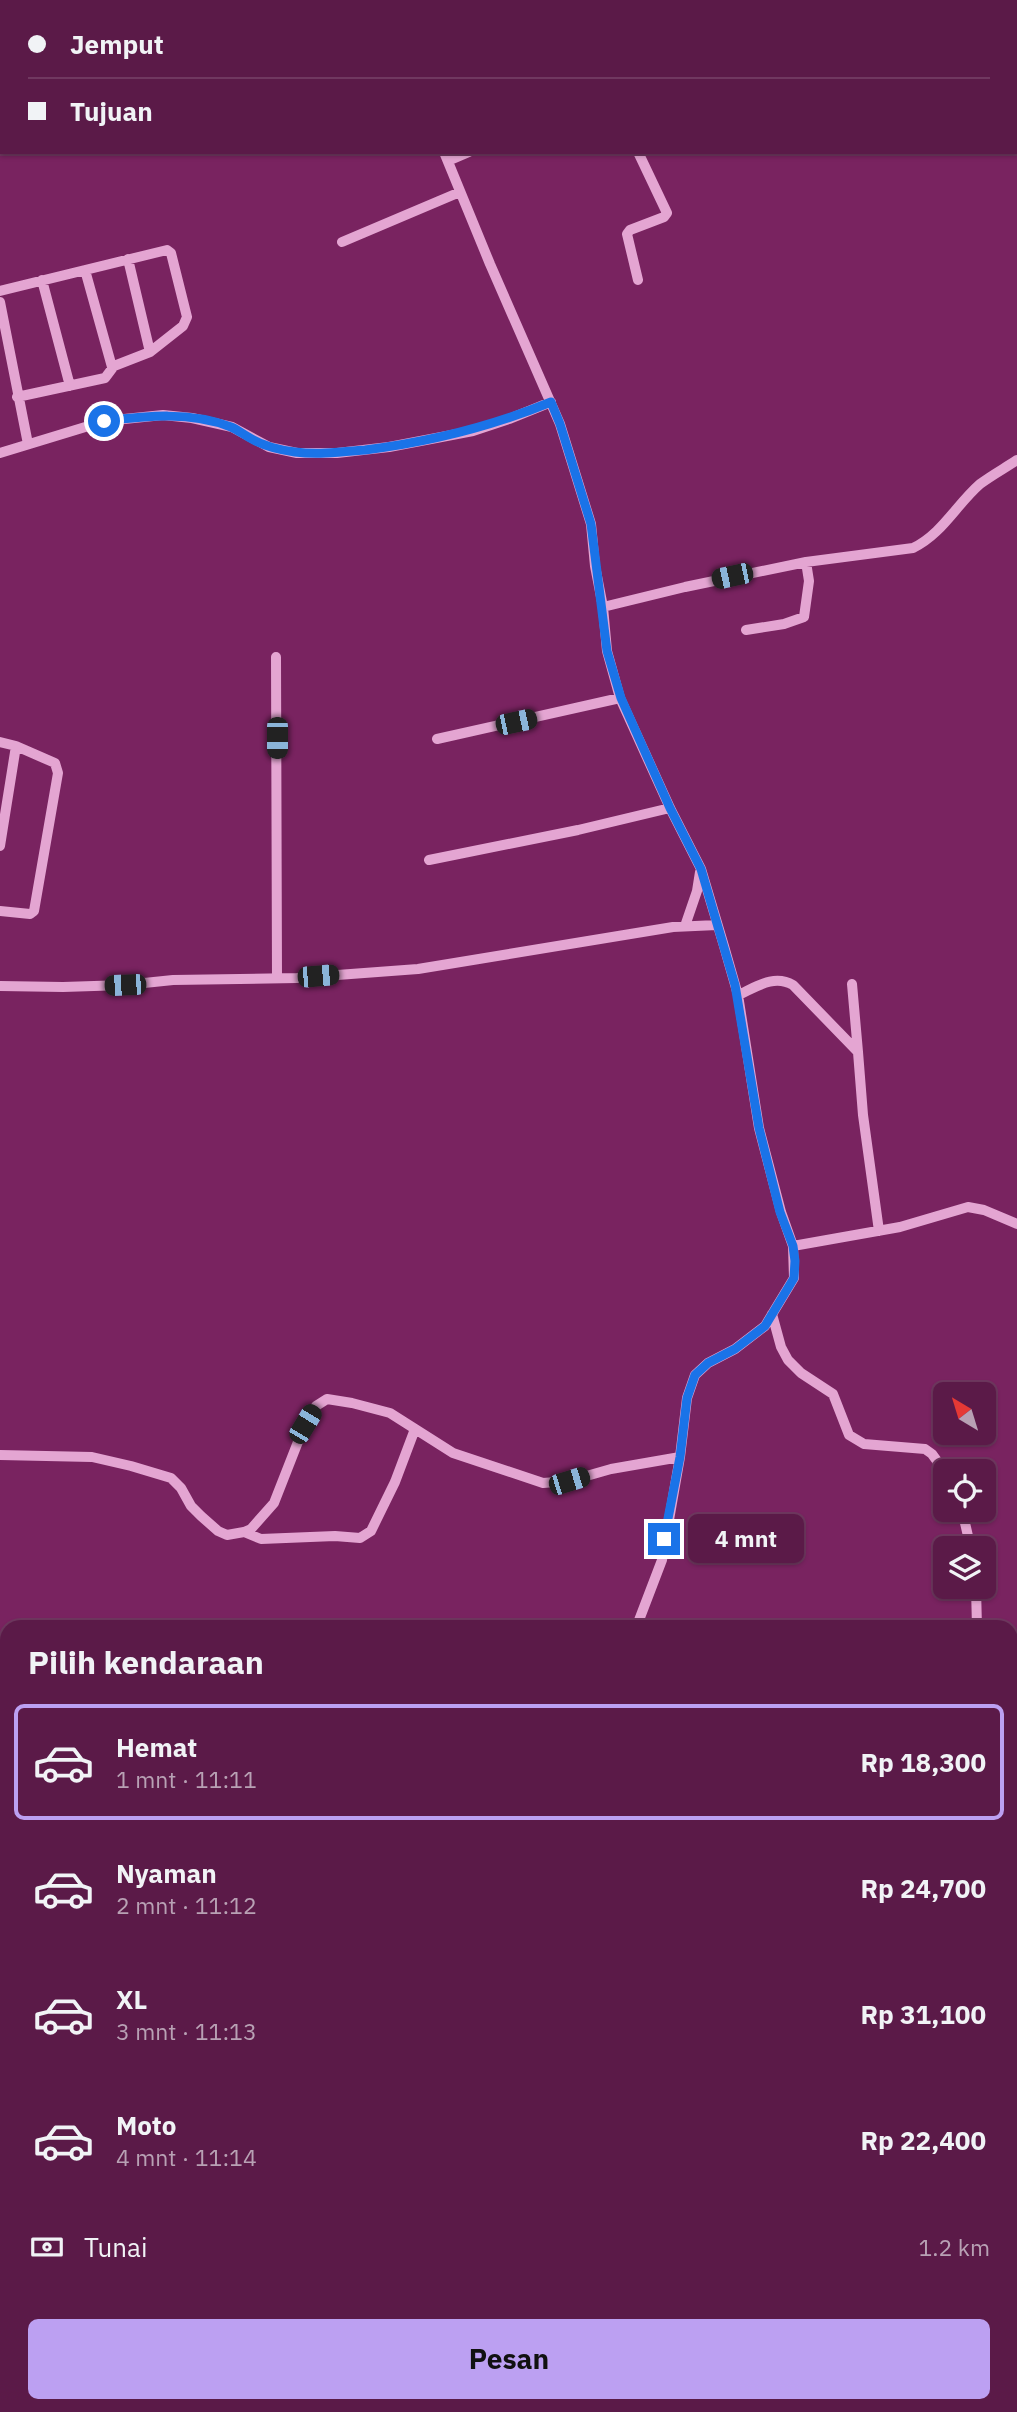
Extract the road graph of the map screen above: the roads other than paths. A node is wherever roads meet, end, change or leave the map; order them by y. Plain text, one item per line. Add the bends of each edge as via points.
1 (639, 154) edge
2 (446, 157) edge
3 (460, 192) junction
4 (342, 242) dead end
5 (128, 259) junction
6 (85, 270) junction
7 (42, 280) junction
8 (638, 280) dead end
9 (0, 290) edge
10 (0, 302) edge
11 (150, 352) junction
12 (112, 367) junction
13 (70, 386) junction
14 (17, 397) junction
15 (551, 402) junction
16 (28, 444) junction
17 (0, 453) edge
18 (1017, 460) edge
19 (806, 562) junction
20 (603, 607) junction
21 (746, 630) dead end
22 (276, 657) dead end
23 (621, 698) junction
24 (437, 739) dead end
25 (0, 742) edge
26 (16, 747) junction
27 (5, 783) edge
28 (670, 808) junction
29 (2, 825) edge
30 (0, 846) edge
31 (429, 860) dead end
32 (701, 869) junction
33 (0, 911) edge
34 (717, 925) junction
35 (685, 926) junction
36 (277, 978) junction
37 (852, 984) dead end
38 (0, 986) edge
39 (738, 995) junction
40 (858, 1052) junction
41 (1017, 1224) edge
42 (879, 1231) junction
43 (793, 1246) junction
44 (772, 1314) junction
45 (415, 1429) junction
46 (0, 1455) edge
47 (680, 1457) junction
48 (936, 1459) edge
49 (244, 1532) junction
50 (976, 1599) edge
51 (639, 1620) edge
52 (977, 1620) edge

1 - 8 street via 667,213 627,234
2 - 3 street
3 - 4 street
3 - 15 street
5 - 6 street
5 - 11 street
5 - 11 street via 169,251 187,317 183,326
6 - 7 street
6 - 12 street
7 - 9 street
7 - 13 street
10 - 14 street
11 - 12 street
12 - 13 street via 105,378
13 - 14 street
14 - 16 street
15 - 16 street via 472,430 337,453 297,453 269,447 232,427 163,415 104,421
15 - 20 street via 591,524
16 - 17 street
18 - 19 street via 981,484 926,542 913,548
19 - 20 street
19 - 21 street via 809,581 804,617
20 - 23 street via 607,651
22 - 36 street
23 - 24 street
23 - 28 street
25 - 26 street
26 - 27 street
26 - 33 street via 55,763 58,773 34,911
27 - 29 street
28 - 31 street
28 - 32 street
29 - 30 street
32 - 34 street
32 - 35 street
34 - 35 street
34 - 39 street
35 - 36 street via 418,970
36 - 38 street
37 - 40 street
39 - 40 street via 772,981 787,981
39 - 43 street via 759,1128
40 - 42 street
41 - 42 street via 968,1207
42 - 43 street
43 - 44 street via 794,1278
44 - 47 street via 765,1326 695,1375 687,1398
44 - 48 street via 788,1360 833,1394 849,1435 864,1444 925,1449
45 - 47 street via 453,1453 543,1483
45 - 49 street via 367,1536 261,1539
45 - 49 street via 390,1413 327,1399 316,1406 305,1424 274,1503
46 - 49 street via 92,1457 171,1478 191,1506 218,1531 227,1535
47 - 51 street via 662,1560
50 - 52 street

